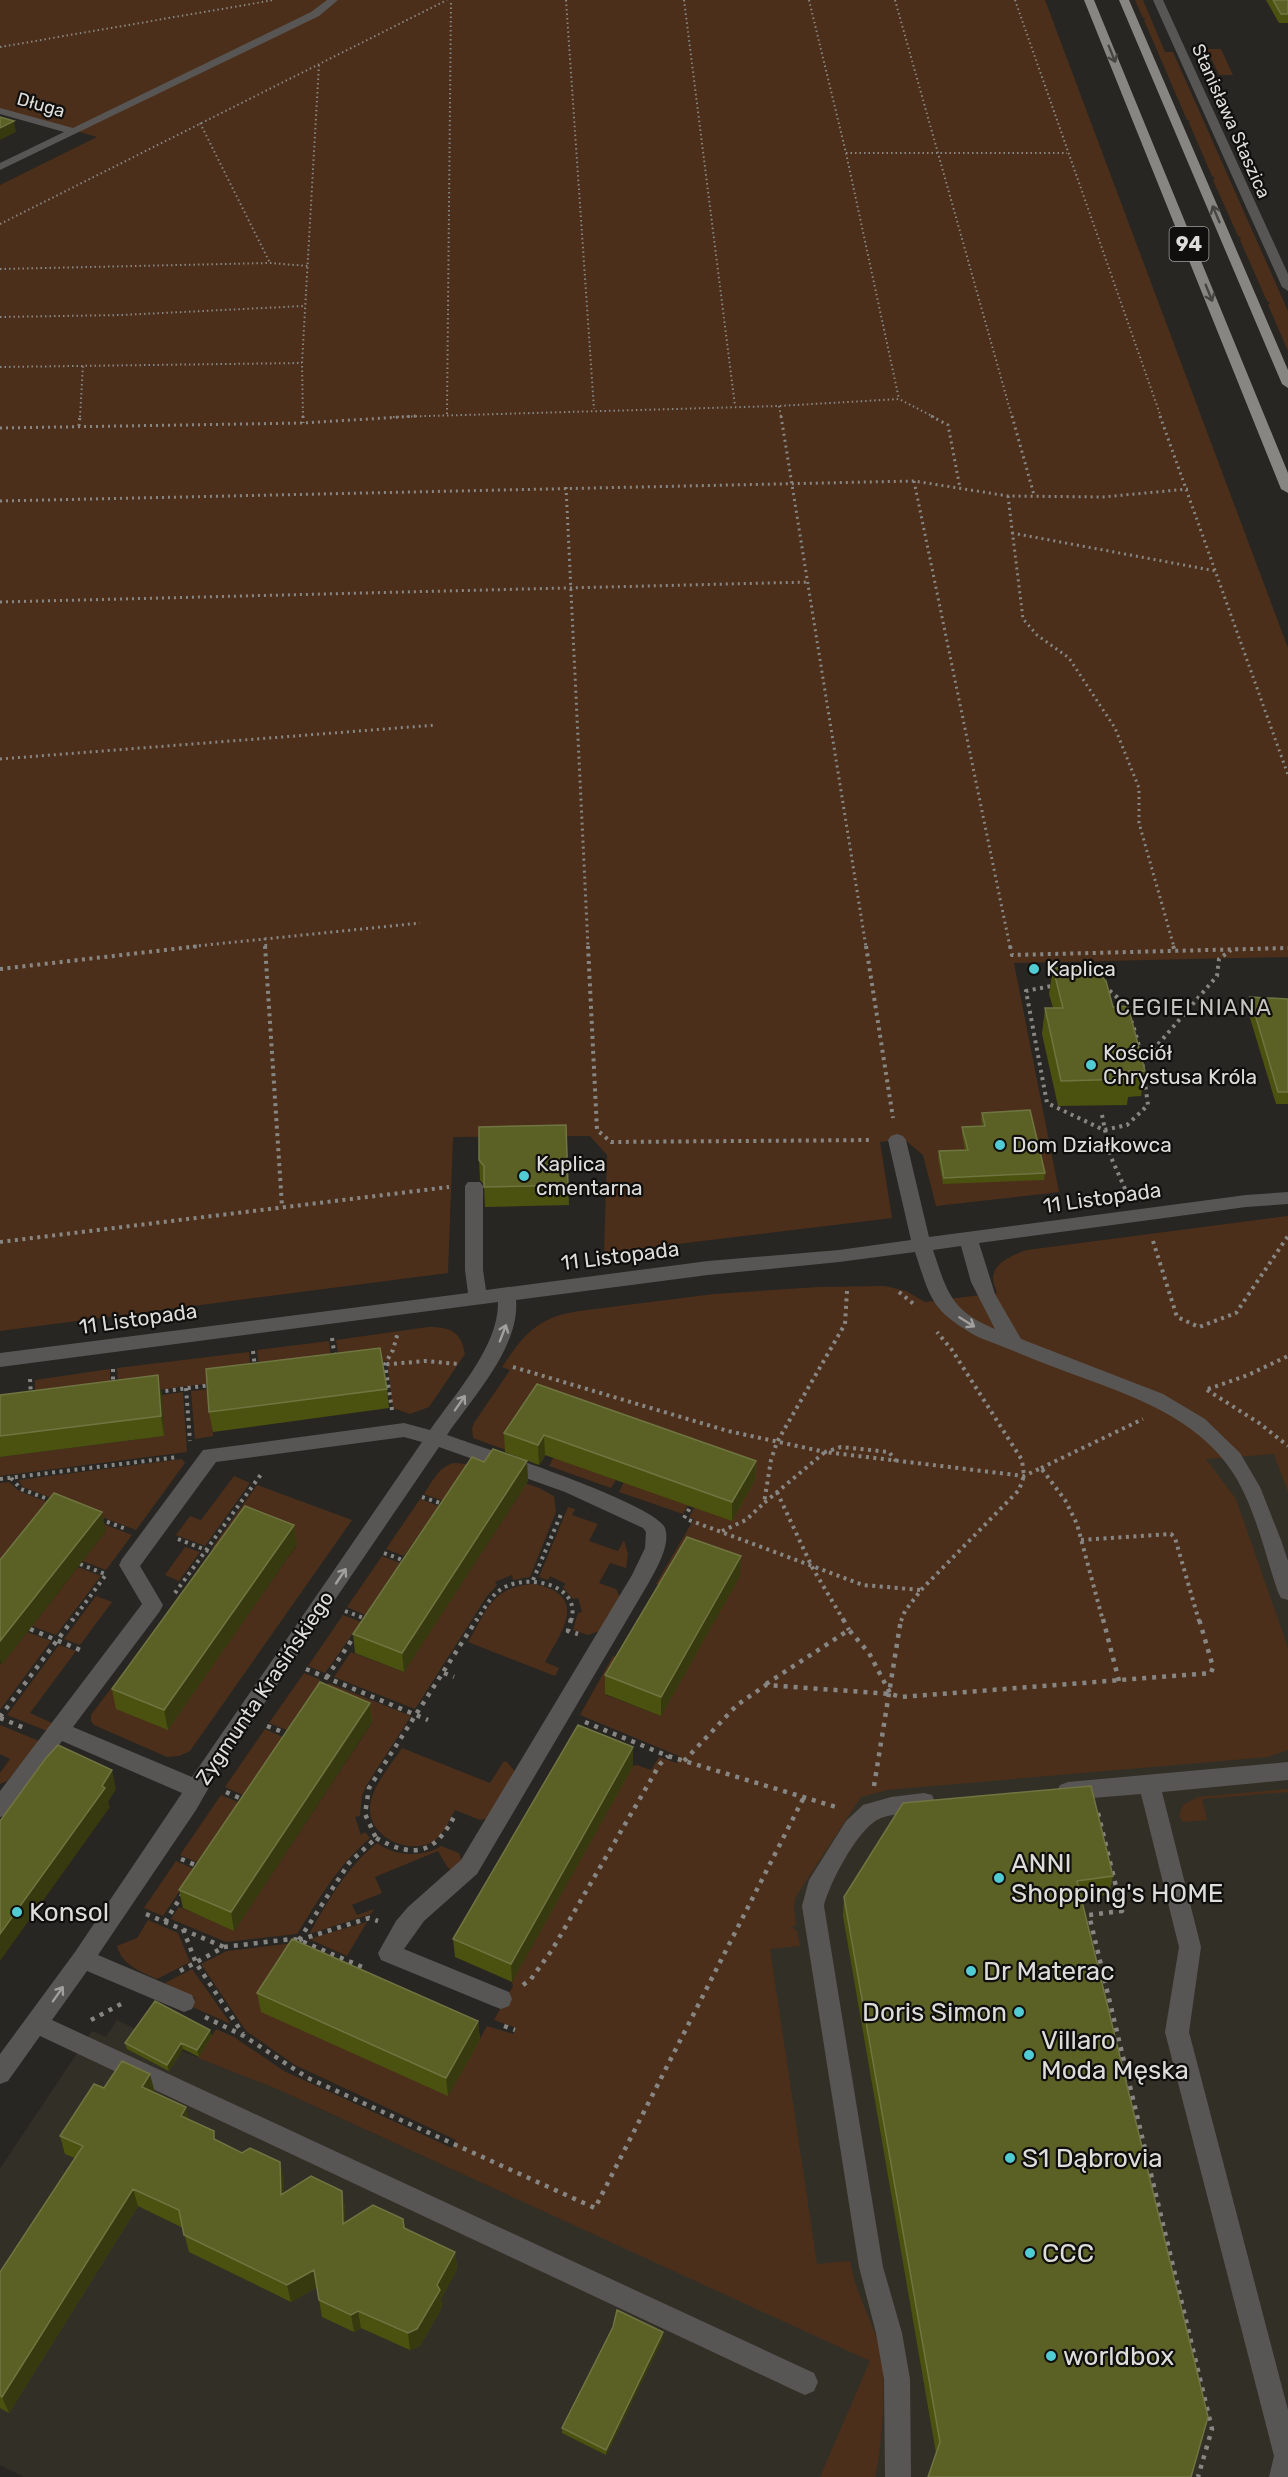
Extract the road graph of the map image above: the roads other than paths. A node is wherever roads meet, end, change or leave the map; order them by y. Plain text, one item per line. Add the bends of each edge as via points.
1 (333, 0) edge
2 (1089, 0) edge
3 (1124, 0) edge
4 (1158, 0) edge
5 (0, 111) edge
6 (74, 131) junction
7 (0, 167) edge
8 (1288, 287) edge
9 (1288, 384) edge
10 (1288, 489) edge
11 (897, 1140) road end
12 (474, 1186) road end
13 (1288, 1188) edge
14 (1288, 1198) edge
15 (1246, 1201) junction
16 (969, 1239) junction
17 (921, 1245) junction
18 (506, 1294) junction
19 (478, 1297) junction
20 (1014, 1343) junction
21 (0, 1360) edge
22 (435, 1438) junction
23 (1288, 1592) edge
24 (58, 1730) junction
25 (1288, 1771) edge
26 (1149, 1784) junction
27 (196, 1790) junction
28 (1047, 1792) edge
29 (945, 1801) edge
30 (0, 1808) edge
31 (83, 1959) junction
32 (501, 1999) road end
33 (184, 2002) road end
34 (38, 2024) junction
35 (0, 2073) edge
36 (806, 2382) dead end
37 (898, 2477) edge
38 (1282, 2477) edge

1 - 6 street via 315,14
2 -> 10 main road, 94
9 -> 3 main road, 94
4 - 8 street, Stanisława Staszica
5 - 6 street, Długa
6 - 7 street
11 - 17 street
12 - 19 street via 474,1270
13 - 15 street, 11 Listopada
14 - 15 street, 11 Listopada
15 - 16 street, 11 Listopada
16 - 17 street, 11 Listopada
16 - 20 street via 978,1280
17 - 18 street, 11 Listopada
17 -> 20 street via 939,1298 960,1318
18 - 19 street, 11 Listopada
22 -> 18 street, Zygmunta Krasińskiego via 502,1338 508,1321
19 - 21 street, 11 Listopada
20 - 23 street via 1159,1400 1215,1438 1250,1484
22 - 24 street via 404,1430 210,1455 129,1565 153,1605
27 -> 22 street, Zygmunta Krasińskiego
22 - 32 street via 572,1487 650,1523 656,1530 655,1548 641,1578 469,1867 404,1928 389,1953
24 - 27 street
24 - 30 street
25 - 26 street
26 - 28 street
26 - 38 street via 1190,1947 1178,2032 1287,2456
27 - 31 street, Zygmunta Krasińskiego
29 - 37 street via 871,1812 854,1828 818,1887 813,1906 871,2267 897,2379
31 - 33 street
34 -> 31 street, Zygmunta Krasińskiego
34 - 35 street, Zygmunta Krasińskiego
34 - 36 street

